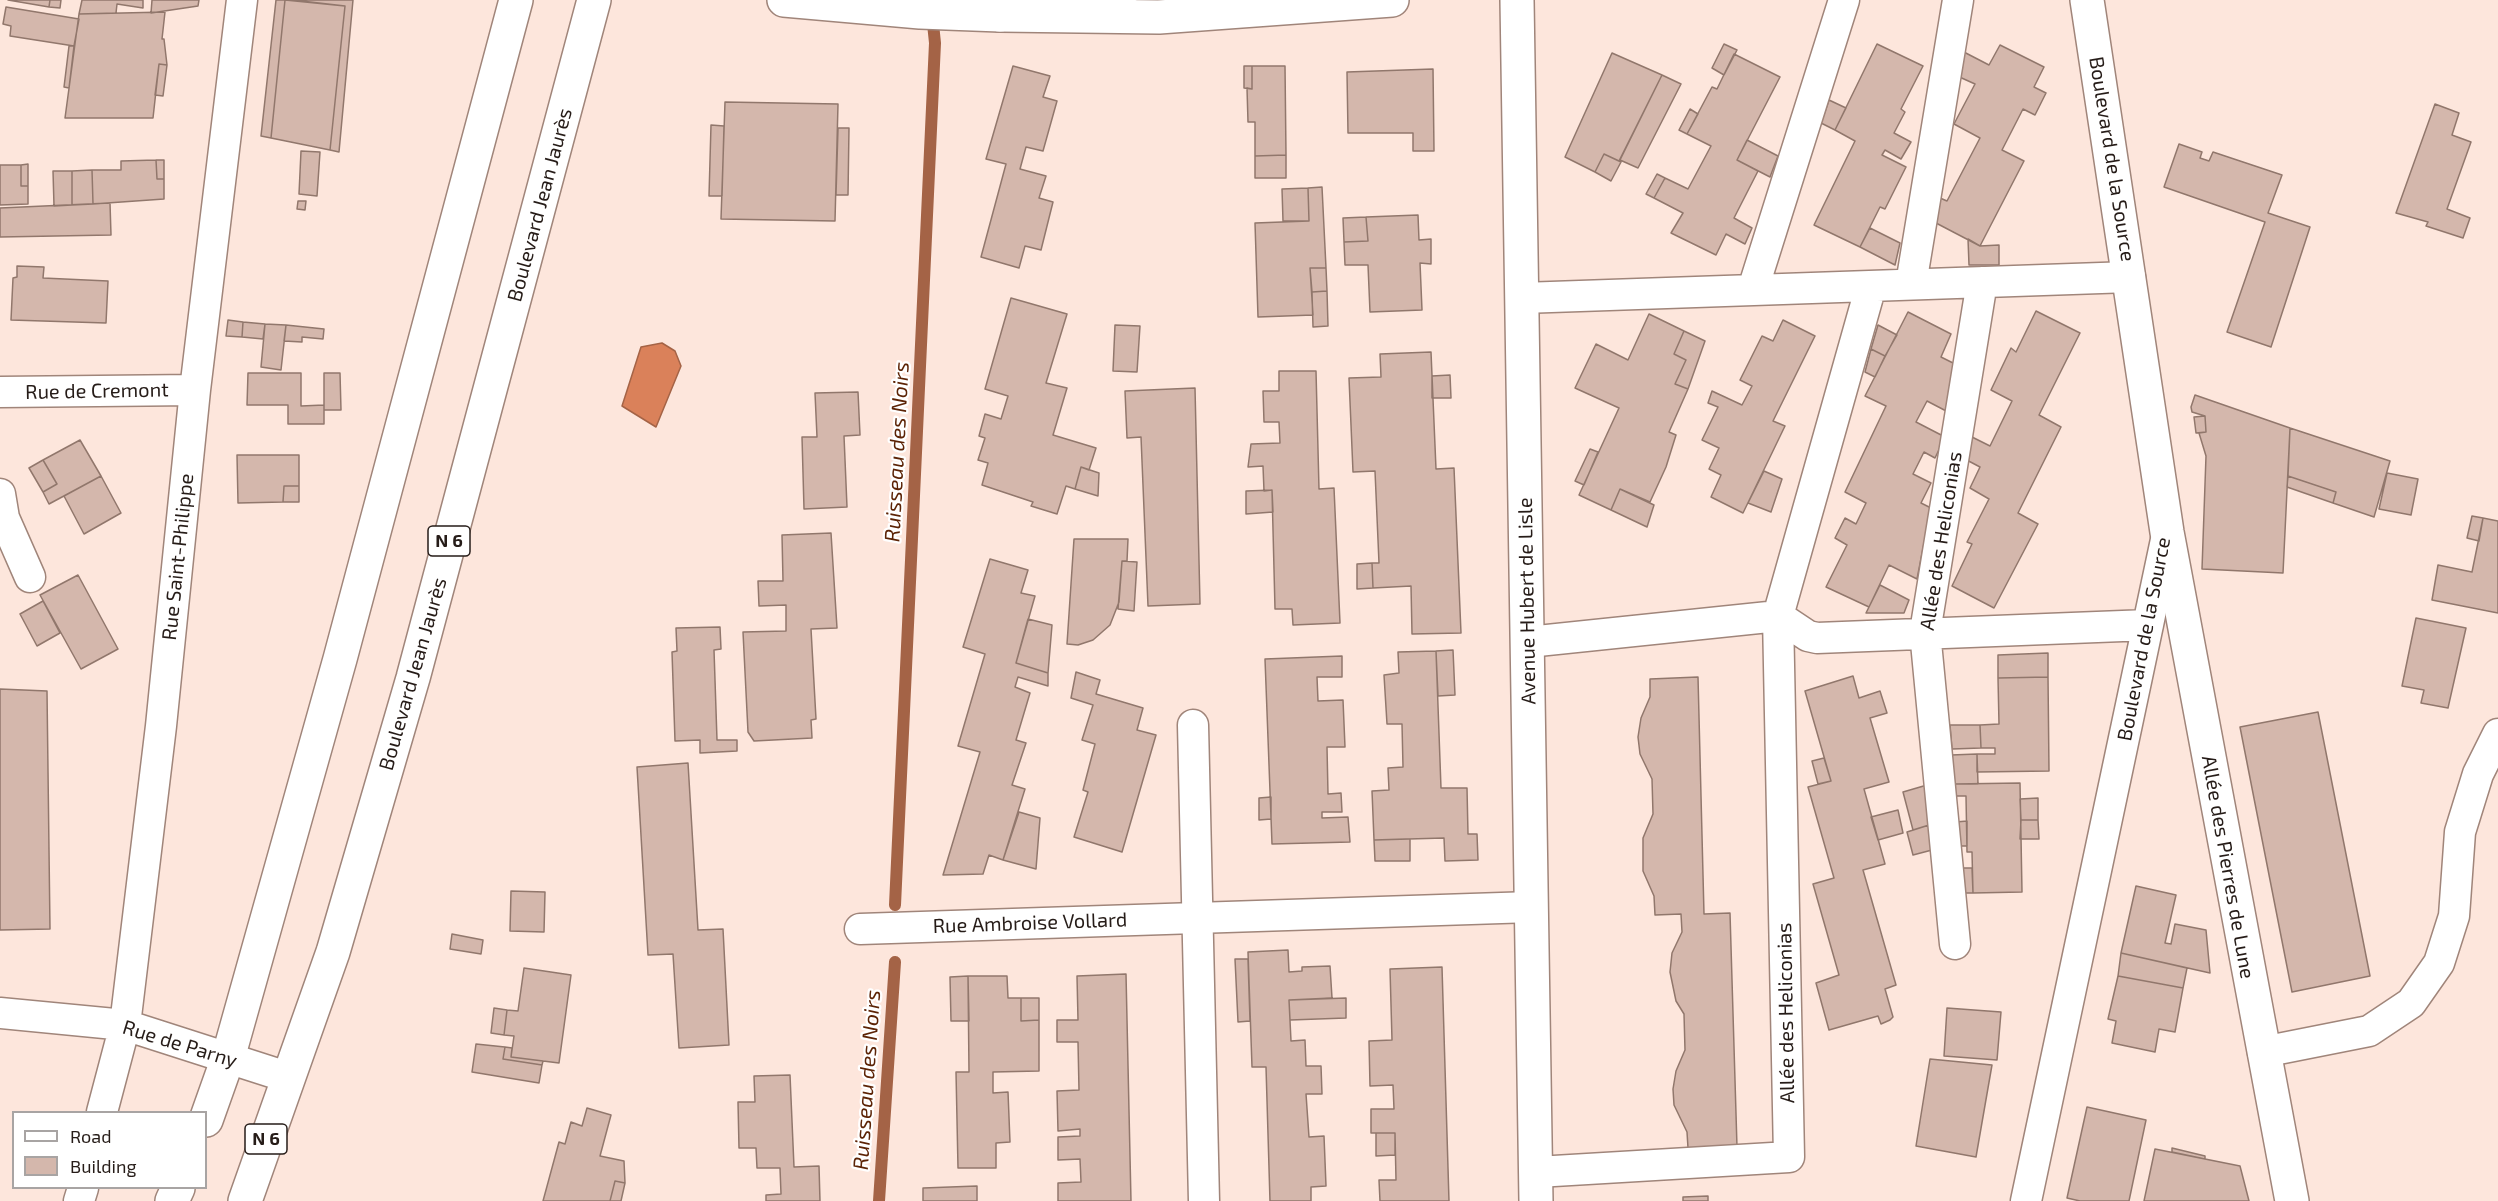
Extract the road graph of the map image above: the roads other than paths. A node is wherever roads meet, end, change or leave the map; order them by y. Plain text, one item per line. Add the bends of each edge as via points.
1 (242, 0) edge
2 (516, 0) edge
3 (594, 0) edge
4 (784, 0) edge
5 (1392, 0) edge
6 (1517, 0) edge
7 (1844, 0) edge
8 (1958, 0) edge
9 (2087, 0) edge
10 (1007, 7) edge
11 (1118, 8) edge
12 (2130, 277) junction
13 (1982, 282) junction
14 (1911, 285) junction
15 (1871, 286) junction
16 (1753, 290) junction
17 (1522, 297) junction
18 (195, 390) junction
19 (0, 392) edge
20 (0, 494) edge
21 (2167, 532) junction
22 (30, 577) dead end
23 (1778, 616) junction
24 (2148, 626) junction
25 (1925, 632) junction
26 (1528, 642) junction
27 (1193, 725) dead end
28 (2498, 734) edge
29 (1532, 907) junction
30 (1199, 918) junction
31 (860, 929) dead end
32 (1955, 944) dead end
33 (0, 1013) edge
34 (125, 1025) junction
35 (2263, 1052) junction
36 (228, 1058) junction
37 (287, 1077) junction
38 (103, 1111) edge
39 (207, 1117) edge
40 (1536, 1186) edge
41 (244, 1201) edge
42 (1204, 1201) edge
43 (2026, 1201) edge
44 (2292, 1201) edge

1 - 18 street, Rue Saint-Philippe
2 - 36 street
3 - 37 street, Boulevard Jean Jaurès / N 6 via 413,678 333,952
4 - 10 street via 961,13
5 - 11 street via 1159,17
6 - 17 street, Avenue Hubert de Lisle
7 - 16 street
8 - 14 street
9 - 12 street, Boulevard de la Source
10 - 11 street
12 - 13 street
12 - 21 street, Boulevard de la Source
13 - 14 street
13 - 25 street, Allée des Heliconias
14 - 15 street
15 - 16 street
15 - 23 street, Allée des Heliconias
16 - 17 street
17 - 26 street, Avenue Hubert de Lisle
18 - 19 street, Rue de Cremont
18 - 34 street, Rue Saint-Philippe via 161,726
20 - 22 street via 4,518
21 - 24 street, Boulevard de la Source
21 - 35 street, Allée des Pierres de Lune
23 - 25 street via 1817,638
23 - 26 street
23 - 40 street, Allée des Heliconias via 1789,1157
24 - 25 street
24 - 43 street, Boulevard de la Source
25 - 32 street, Allée des Heliconias
26 - 29 street, Avenue Hubert de Lisle
27 - 30 street
28 - 35 street via 2478,774 2460,832 2454,916 2439,963 2411,1003 2368,1031
29 - 30 street, Rue Ambroise Vollard
29 - 40 street, Avenue Hubert de Lisle
30 - 31 street, Rue Ambroise Vollard
30 - 42 street
33 - 34 street, Rue de Parny
34 - 36 street, Rue de Parny
34 - 38 street, Rue Saint-Philippe
35 - 44 street, Allée des Pierres de Lune
36 - 37 street, Rue de Parny
36 - 39 street
37 - 41 street, Boulevard Jean Jaurès / N 6

